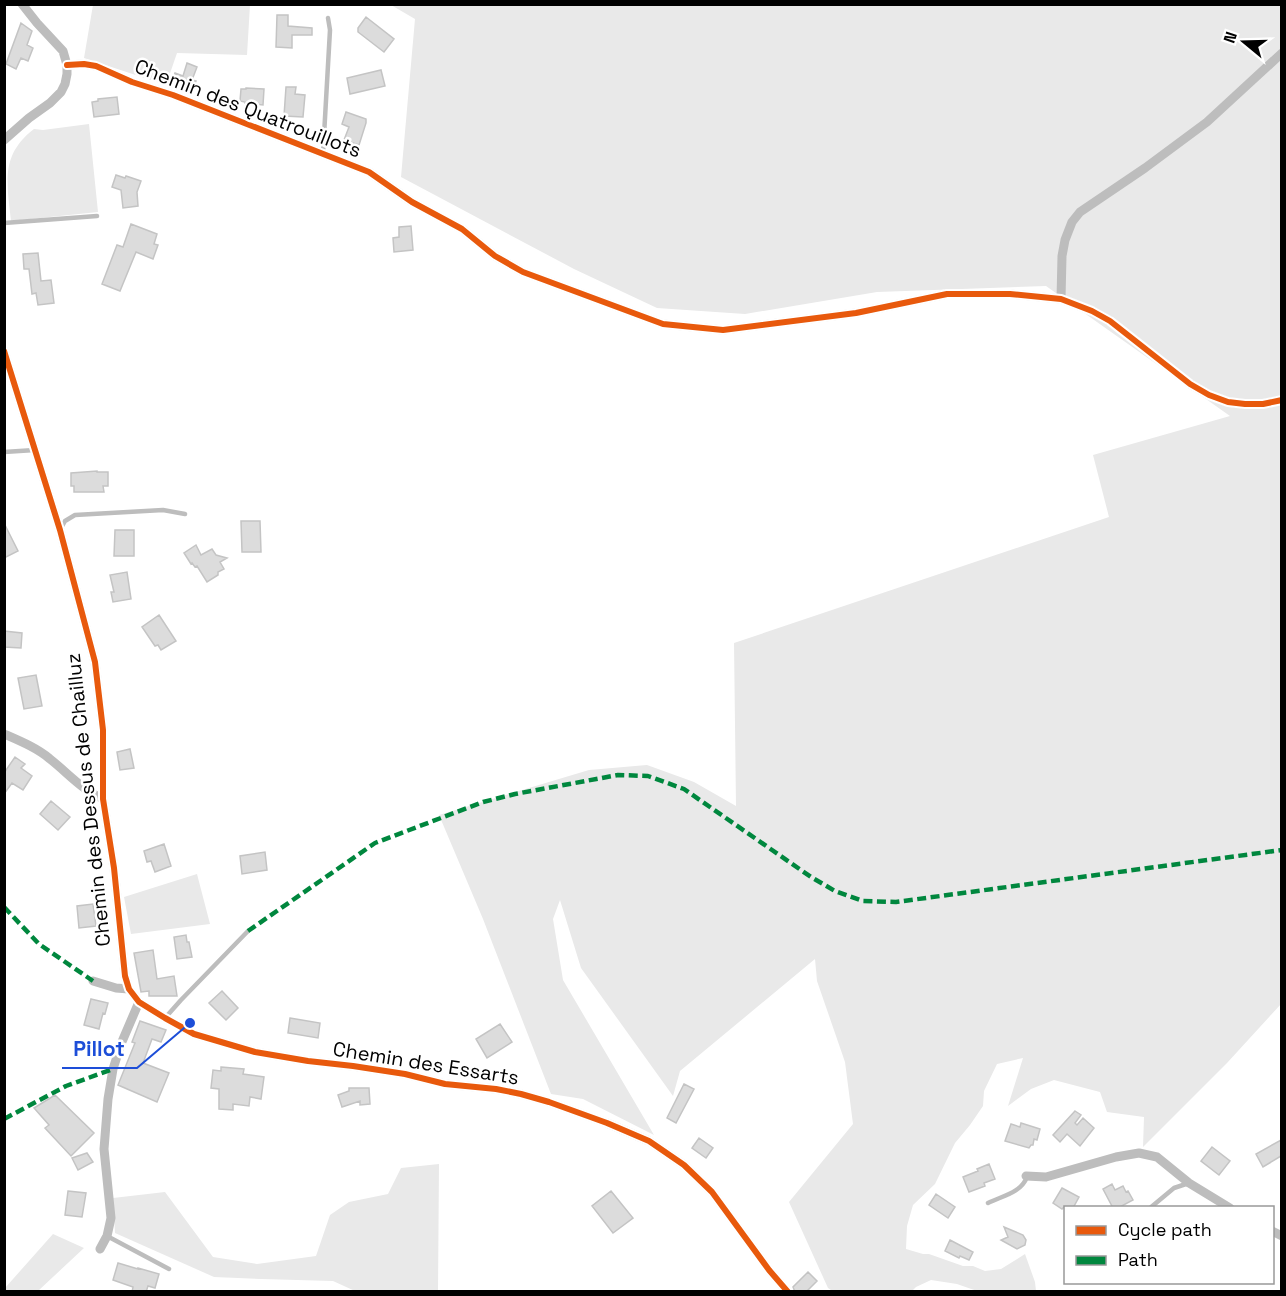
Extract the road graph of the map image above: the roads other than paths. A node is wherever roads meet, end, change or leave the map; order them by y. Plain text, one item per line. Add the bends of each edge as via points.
1 (22, 4) edge
2 (328, 18) dead end
3 (1281, 53) edge
4 (67, 65) junction
5 (4, 140) edge
6 (323, 153) junction
7 (97, 216) dead end
8 (4, 223) edge
9 (1061, 298) junction
10 (4, 351) edge
11 (1281, 400) edge
12 (35, 450) junction
13 (4, 452) edge
14 (185, 514) dead end
15 (60, 530) junction
16 (4, 734) edge
17 (103, 799) junction
18 (248, 931) dead end
19 (93, 981) dead end
20 (129, 989) junction
21 (140, 1002) junction
22 (165, 1018) junction
23 (1026, 1176) joint
24 (1189, 1183) junction
25 (988, 1203) dead end
26 (1152, 1206) edge
27 (1227, 1206) edge
28 (107, 1236) junction
29 (100, 1249) dead end
30 (169, 1269) dead end
31 (788, 1292) edge

1 - 4 street via 63,51
2 - 6 lane, Chemin des Quatrouillots
3 - 9 street via 1207,122 1080,212 1065,240
4 - 5 street via 61,92
4 - 6 street, Chemin des Quatrouillots via 96,66
6 - 9 street, Chemin des Quatrouillots via 369,172 523,272 663,324 723,330 856,313 947,294
7 - 8 lane
9 - 11 street, Chemin des Quatrouillots via 1110,321 1209,395 1245,404
10 - 12 street, Chemin des Dessus de Chailluz
12 - 13 lane
12 - 15 street, Chemin des Dessus de Chailluz
14 - 15 lane via 163,510 75,515
15 - 17 street, Chemin des Dessus de Chailluz via 94,662 103,730
16 - 17 street via 48,757 88,792
17 - 20 street, Chemin des Dessus de Chailluz
18 - 22 lane
19 - 20 street
20 - 21 street, Chemin des Dessus de Chailluz
21 - 22 street, Chemin des Essarts
21 - 28 street via 121,1044 108,1099 104,1149 111,1218
22 - 31 street, Chemin des Essarts via 194,1034 255,1052 521,1094 649,1141 684,1165 712,1192
23 - 24 street via 1046,1177 1139,1154 1157,1157
23 - 25 lane via 1018,1190
24 - 26 lane via 1174,1188
24 - 27 street
28 - 29 street
28 - 30 lane

